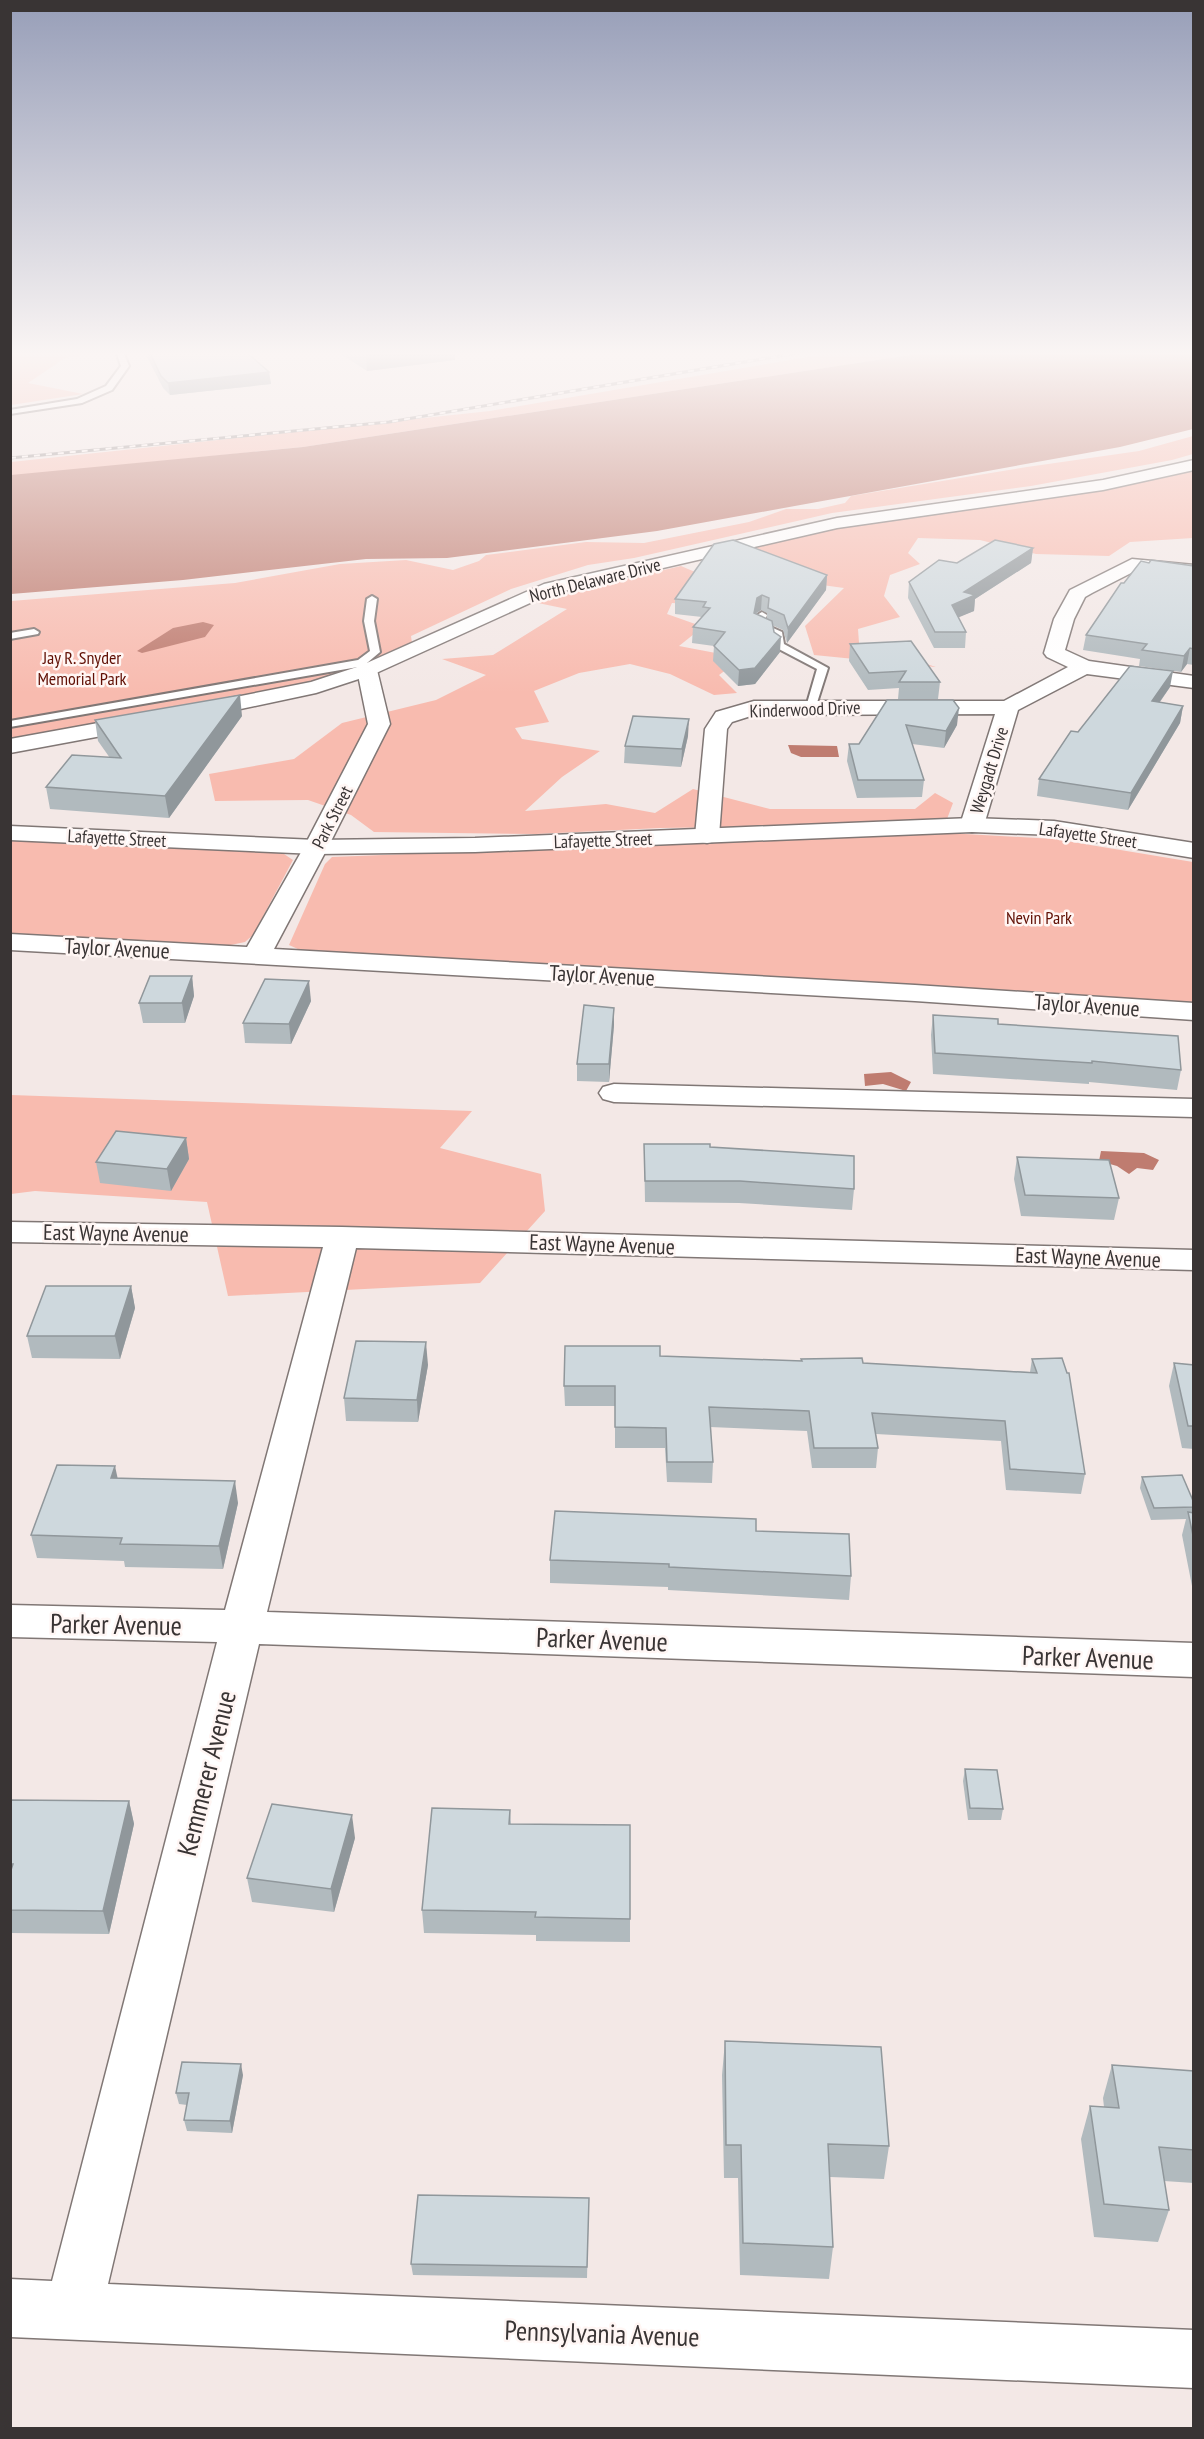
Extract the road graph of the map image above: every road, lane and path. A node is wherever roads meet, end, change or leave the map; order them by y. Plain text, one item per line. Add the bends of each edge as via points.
1 (1194, 465) edge
2 (1194, 571) edge
3 (372, 598) dead end
4 (762, 615) edge
5 (34, 632) dead end
6 (10, 636) edge
7 (364, 667) junction
8 (1083, 667) junction
9 (1194, 682) edge
10 (811, 707) junction
11 (1008, 707) junction
12 (10, 724) edge
13 (10, 746) edge
14 (972, 825) junction
15 (10, 833) edge
16 (707, 836) junction
17 (316, 847) junction
18 (1194, 851) edge
19 (10, 942) edge
20 (256, 956) junction
21 (1194, 1012) edge
22 (614, 1093) dead end
23 (1194, 1108) edge
24 (10, 1232) edge
25 (342, 1237) junction
26 (1194, 1260) edge
27 (10, 1621) edge
28 (242, 1627) junction
29 (1194, 1660) edge
30 (10, 2308) edge
31 (73, 2310) junction
32 (1194, 2359) edge

1 - 7 street, North Delaware Drive via 1103,485 837,524 544,590
2 - 8 street via 1132,565 1077,594 1054,653
3 - 7 lane via 369,621 375,652
4 - 10 lane via 759,625 778,634 779,645 823,668
5 - 6 lane
7 - 12 lane
7 - 13 street, North Delaware Drive via 316,687
7 - 17 street, Park Street via 379,724
8 - 9 street
8 - 11 street, Weygadt Drive
10 - 11 street, Kinderwood Drive
10 - 16 street, Kinderwood Drive via 754,708 724,717 716,729
11 - 14 street, Weygadt Drive
14 - 16 street, Lafayette Street
14 - 18 street, Lafayette Street via 1054,828
15 - 17 street, Lafayette Street
16 - 17 street, Lafayette Street
17 - 20 street, Park Street
19 - 20 street, Taylor Avenue
20 - 21 street, Taylor Avenue
22 - 23 street
24 - 25 street, East Wayne Avenue
25 - 26 street, East Wayne Avenue
25 - 28 street, Kemmerer Avenue
27 - 28 street, Parker Avenue
28 - 29 street, Parker Avenue
28 - 31 street, Kemmerer Avenue
30 - 31 street, Pennsylvania Avenue
31 - 32 street, Pennsylvania Avenue

